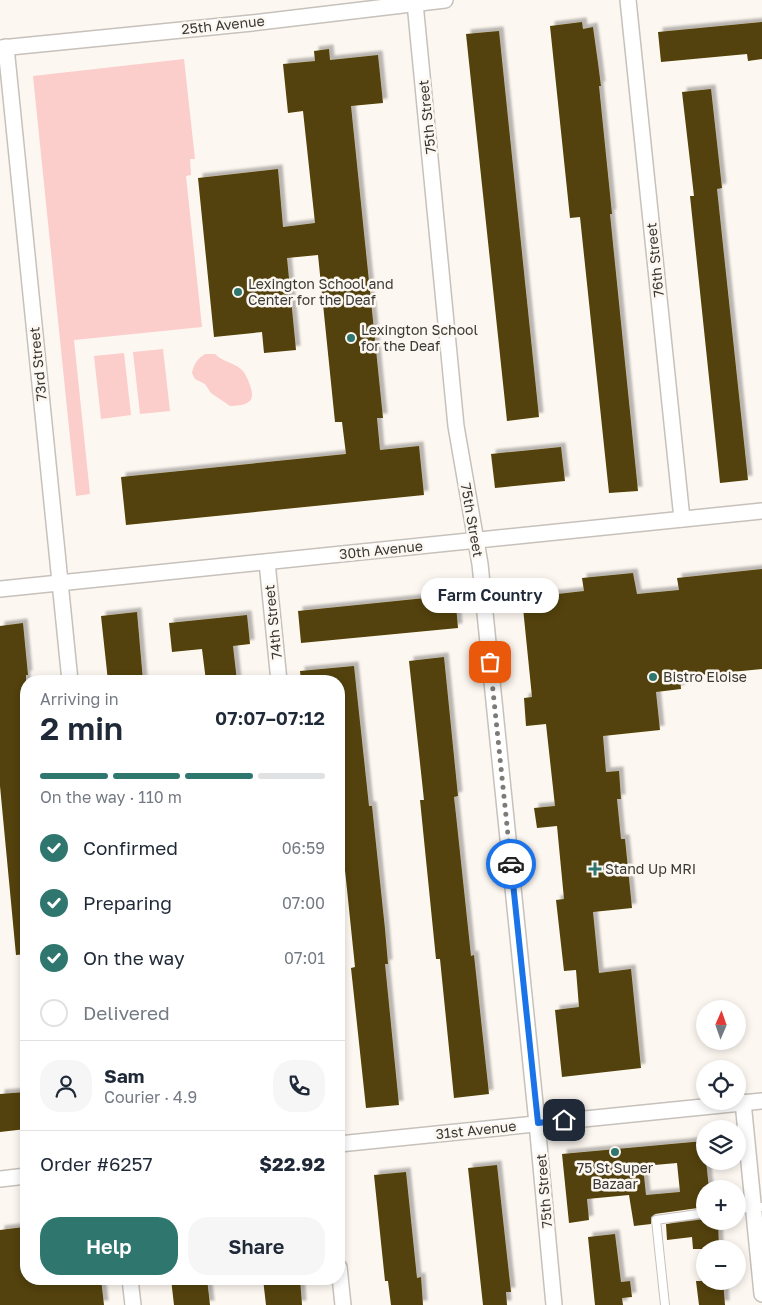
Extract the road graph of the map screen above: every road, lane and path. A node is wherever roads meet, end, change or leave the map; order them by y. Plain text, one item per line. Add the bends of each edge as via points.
1 (445, 0) edge
2 (628, 0) edge
3 (415, 3) junction
4 (3, 48) edge
5 (762, 511) edge
6 (682, 519) junction
7 (476, 540) junction
8 (267, 562) junction
9 (60, 583) junction
10 (0, 589) edge
11 (69, 675) edge
12 (278, 675) edge
13 (762, 1101) edge
14 (746, 1102) edge
15 (696, 1107) edge
16 (744, 1110) edge
17 (538, 1123) junction
18 (345, 1143) edge
19 (20, 1177) edge
20 (0, 1179) edge
21 (758, 1207) edge
22 (696, 1214) edge
23 (131, 1285) edge
24 (341, 1285) edge
25 (762, 1294) edge
26 (133, 1305) edge
27 (343, 1305) edge
28 (554, 1305) edge
29 (665, 1305) edge

1 - 3 street, 25th Avenue
2 - 6 street, 76th Street
3 - 4 street, 25th Avenue
3 - 7 street, 75th Street via 456,426
4 - 9 street, 73rd Street
5 - 6 street, 30th Avenue
6 - 7 street, 30th Avenue
7 - 8 street, 30th Avenue
7 - 17 street, 75th Street
8 - 9 street, 30th Avenue
8 - 12 street, 74th Street
9 - 10 street, 30th Avenue
9 - 11 street, 73rd Street
13 - 14 street, 31st Avenue
15 - 17 street, 31st Avenue
16 - 21 street
17 - 18 street, 31st Avenue
17 - 28 street, 75th Street
19 - 20 street
21 - 25 street
22 - 29 lane via 656,1220
23 - 26 street
24 - 27 street

